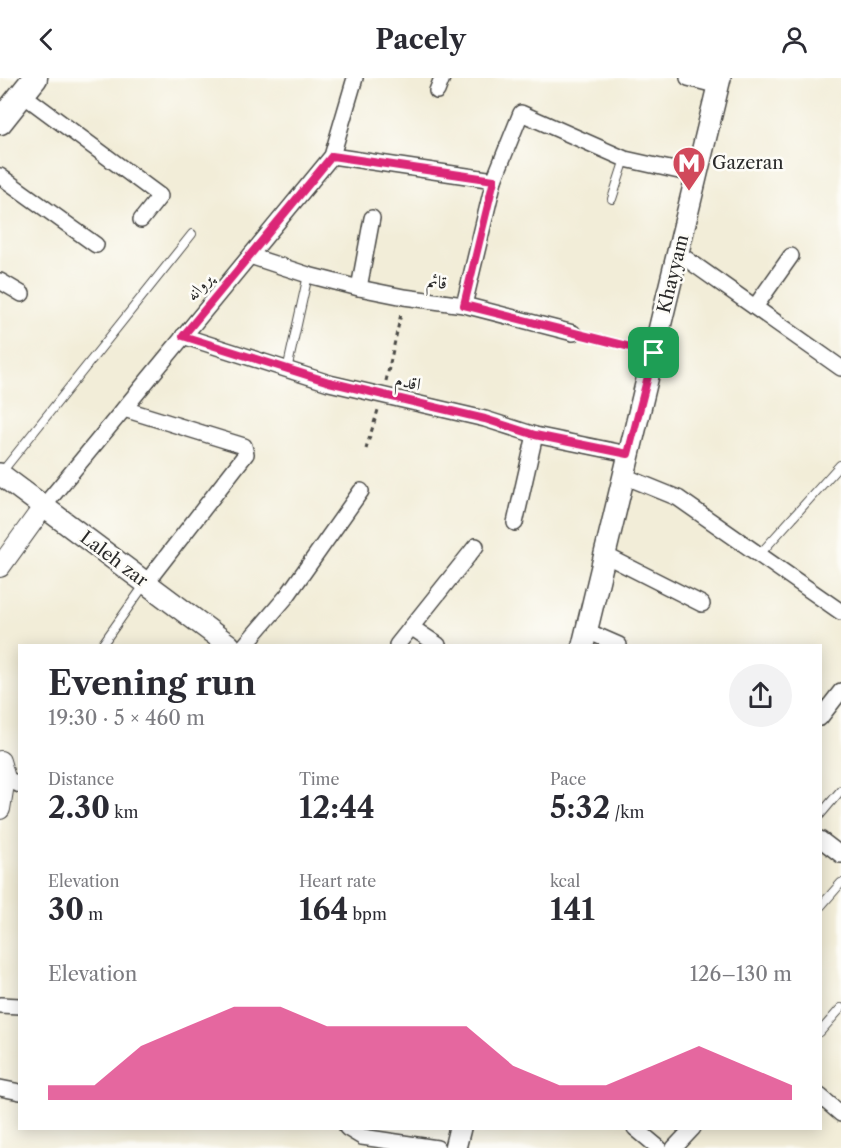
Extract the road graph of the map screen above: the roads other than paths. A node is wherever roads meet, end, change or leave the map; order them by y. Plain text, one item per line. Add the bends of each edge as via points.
1 (355, 78) edge
2 (688, 78) edge
3 (719, 82) edge
4 (29, 86) edge
5 (0, 122) edge
6 (332, 156) junction
7 (625, 159) junction
8 (697, 175) junction
9 (0, 176) edge
10 (494, 180) junction
11 (612, 199) dead end
12 (372, 218) dead end
13 (141, 220) dead end
14 (192, 234) dead end
15 (96, 245) dead end
16 (678, 253) junction
17 (250, 256) junction
18 (791, 256) dead end
19 (308, 275) junction
20 (0, 281) edge
21 (359, 288) junction
22 (22, 294) dead end
23 (464, 305) junction
24 (755, 307) junction
25 (573, 333) road end
26 (183, 336) junction
27 (841, 368) edge
28 (287, 370) junction
29 (124, 409) junction
30 (535, 435) junction
31 (628, 454) junction
32 (840, 465) edge
33 (0, 474) edge
34 (624, 476) junction
35 (361, 491) dead end
36 (44, 506) junction
37 (515, 523) dead end
38 (476, 546) dead end
39 (605, 555) junction
40 (759, 555) junction
41 (0, 567) edge
42 (146, 583) junction
43 (702, 604) dead end
44 (841, 612) edge
45 (411, 627) junction
46 (585, 638) edge
47 (103, 644) edge
48 (228, 644) edge
49 (246, 644) edge
50 (398, 644) edge
51 (436, 644) edge
52 (614, 644) edge
53 (841, 691) edge
54 (822, 715) edge
55 (8, 774) edge
56 (841, 790) edge
57 (0, 809) edge
58 (822, 813) edge
59 (822, 841) edge
60 (841, 855) edge
61 (841, 883) edge
62 (822, 906) edge
63 (0, 1005) edge
64 (18, 1006) edge
65 (841, 1008) edge
66 (822, 1030) edge
67 (0, 1088) edge
68 (18, 1092) edge
69 (822, 1098) edge
70 (841, 1114) edge
71 (350, 1130) edge
72 (460, 1130) edge
73 (637, 1130) edge
74 (691, 1130) edge
75 (437, 1148) edge
76 (455, 1148) edge
77 (659, 1148) edge
78 (674, 1148) edge

1 - 6 street, پروانه
2 - 3 street
3 - 8 main road, Khayyam
4 - 5 main road
4 - 13 street via 160,196
6 - 10 street
6 - 17 street, پروانه
7 - 8 street
7 - 10 street via 522,113
7 - 11 lane
8 - 16 main road, Khayyam
9 - 15 street
10 - 23 street
12 - 21 street
14 - 33 lane
16 - 24 street
16 - 31 main road, Khayyam
17 - 19 street, قائم
17 - 26 street, پروانه
18 - 24 street
19 - 21 street, قائم
19 - 28 lane
20 - 22 street
21 - 23 street, قائم
23 - 25 street, قائم
24 - 27 street
26 - 28 street, اقدم
26 - 29 street, پروانه
28 - 30 street, اقدم
29 - 36 street, پروانه
29 - 42 street via 246,449
30 - 31 street, اقدم
30 - 37 street
31 - 34 main road, Khayyam
32 - 40 lane
33 - 36 main road, Laleh zar
34 - 39 main road, Khayyam
34 - 40 street via 678,498
35 - 49 street via 293,587
36 - 41 street
36 - 42 main road, Laleh zar
38 - 45 street
39 - 43 street
39 - 46 main road, Khayyam
40 - 44 street
42 - 47 lane
42 - 48 main road, Laleh zar
45 - 50 street
45 - 51 street
46 - 52 street
53 - 54 street
55 - 57 street
56 - 58 lane
59 - 60 street
61 - 62 lane
63 - 64 street
65 - 66 lane
67 - 68 street
69 - 70 street
71 - 75 street via 362,1137
72 - 76 main road
73 - 77 street
74 - 78 street

